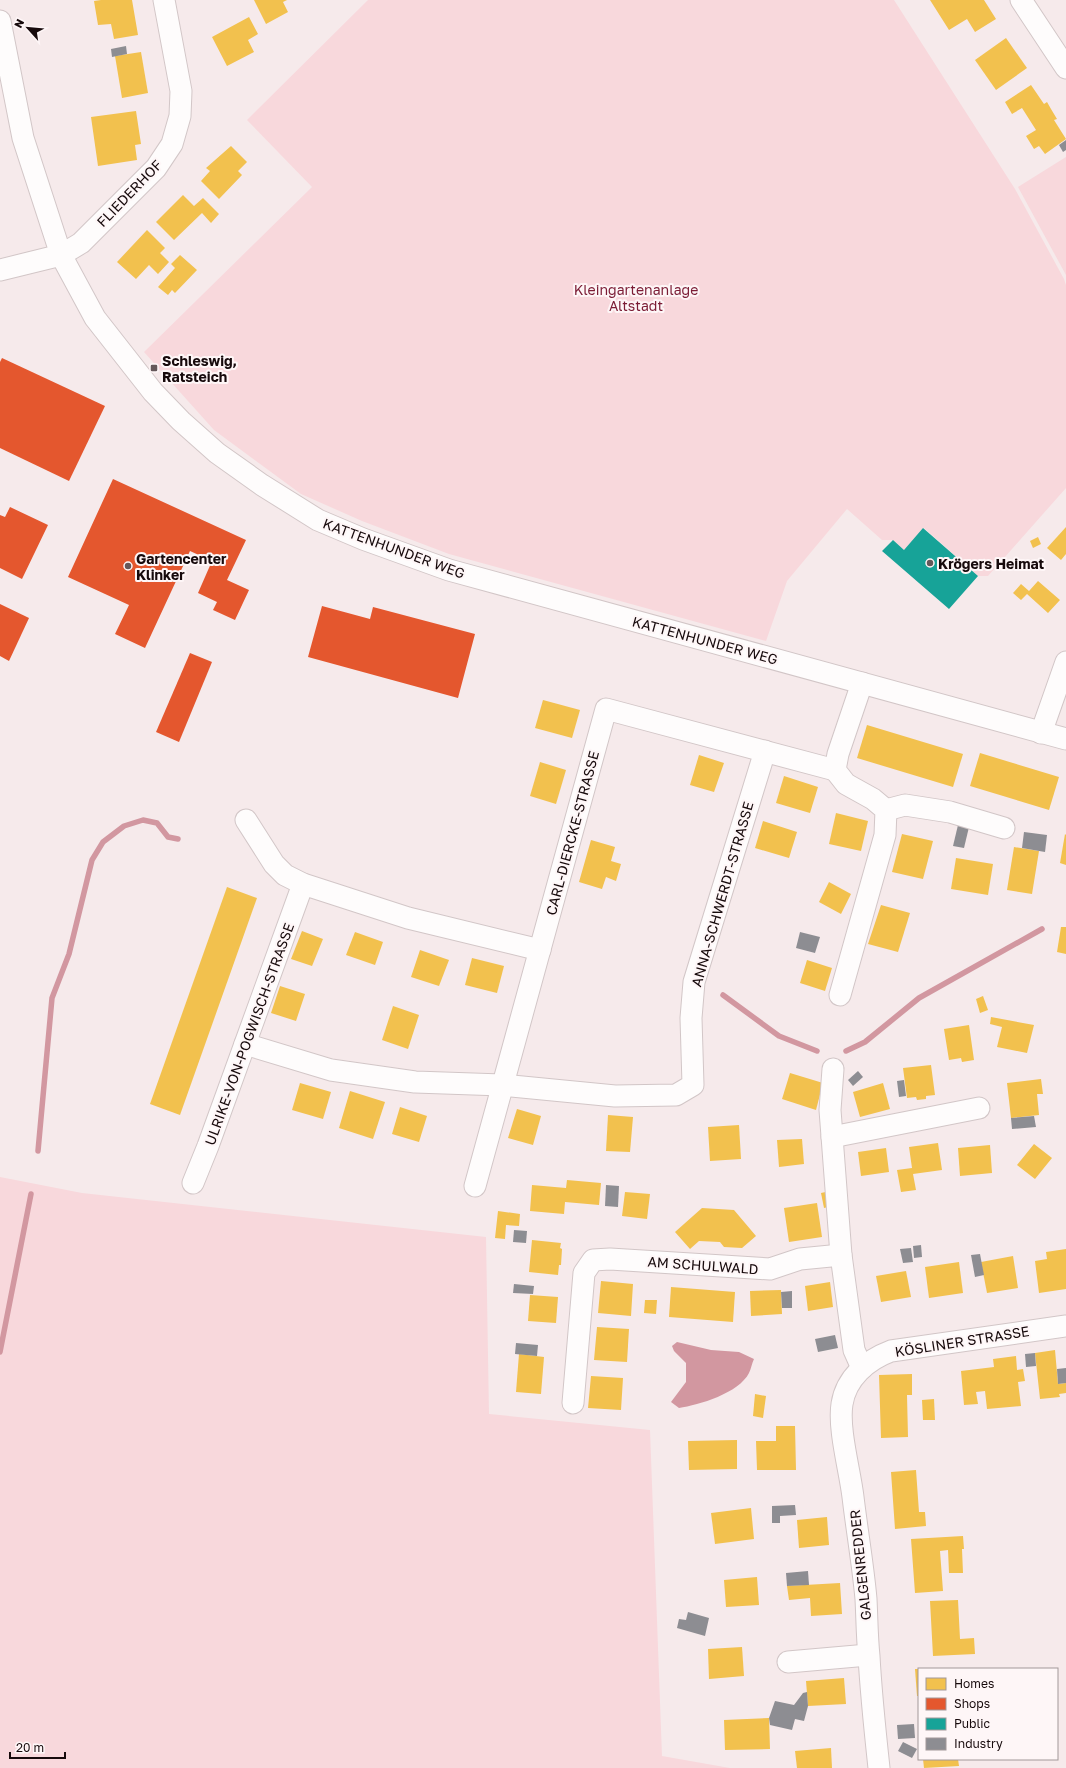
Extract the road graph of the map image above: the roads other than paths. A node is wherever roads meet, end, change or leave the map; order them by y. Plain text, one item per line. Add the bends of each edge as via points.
1 (164, 0) edge
2 (1021, 0) edge
3 (0, 21) edge
4 (1066, 68) edge
5 (61, 255) junction
6 (0, 270) edge
7 (1066, 662) edge
8 (862, 683) junction
9 (1041, 733) junction
10 (1066, 740) edge
11 (765, 751) junction
12 (835, 770) junction
13 (886, 810) junction
14 (246, 820) dead end
15 (1004, 828) dead end
16 (302, 884) junction
17 (540, 950) junction
18 (840, 995) dead end
19 (245, 1044) junction
20 (833, 1069) dead end
21 (502, 1085) junction
22 (979, 1108) dead end
23 (832, 1137) junction
24 (193, 1183) dead end
25 (475, 1186) dead end
26 (841, 1255) junction
27 (1066, 1326) edge
28 (862, 1368) junction
29 (573, 1403) dead end
30 (868, 1655) junction
31 (788, 1662) dead end
32 (879, 1768) edge

1 - 5 street, FLIEDERHOF via 181,91 180,116 172,144 151,173 81,243
2 - 4 street
3 - 5 street, KATTENHUNDER WEG via 23,138
5 - 6 street, FLIEDERHOF
5 - 8 street, KATTENHUNDER WEG via 96,318 153,392 217,453 318,520 449,570
7 - 9 street
8 - 9 street, KATTENHUNDER WEG
8 - 12 street
9 - 10 street, KATTENHUNDER WEG
11 - 12 street, CARL-DIERCKE-STRASSE
11 - 17 street, CARL-DIERCKE-STRASSE via 606,709
11 - 21 street, ANNA-SCHWERDT-STRASSE via 694,982 690,1018 693,1085 676,1095 615,1096
12 - 13 street via 846,784 873,799
13 - 15 street via 905,805 950,812
13 - 18 street via 885,835
14 - 16 street via 274,864 285,875
16 - 17 street via 408,918
16 - 19 street, ULRIKE-VON-POGWISCH-STRASSE
17 - 21 street, CARL-DIERCKE-STRASSE
19 - 21 street via 331,1070 415,1082
19 - 24 street, ULRIKE-VON-POGWISCH-STRASSE
20 - 23 street via 830,1110
21 - 25 street, CARL-DIERCKE-STRASSE
22 - 23 street
23 - 26 street
26 - 28 street via 854,1350
26 - 29 street, AM SCHULWALD via 800,1259 770,1270 593,1260 584,1273
27 - 28 street, KÖSLINER STRASSE via 891,1351 875,1358
28 - 30 street, GALGENREDDER via 847,1390 842,1403 841,1417 866,1598
30 - 31 street
30 - 32 street, GALGENREDDER

